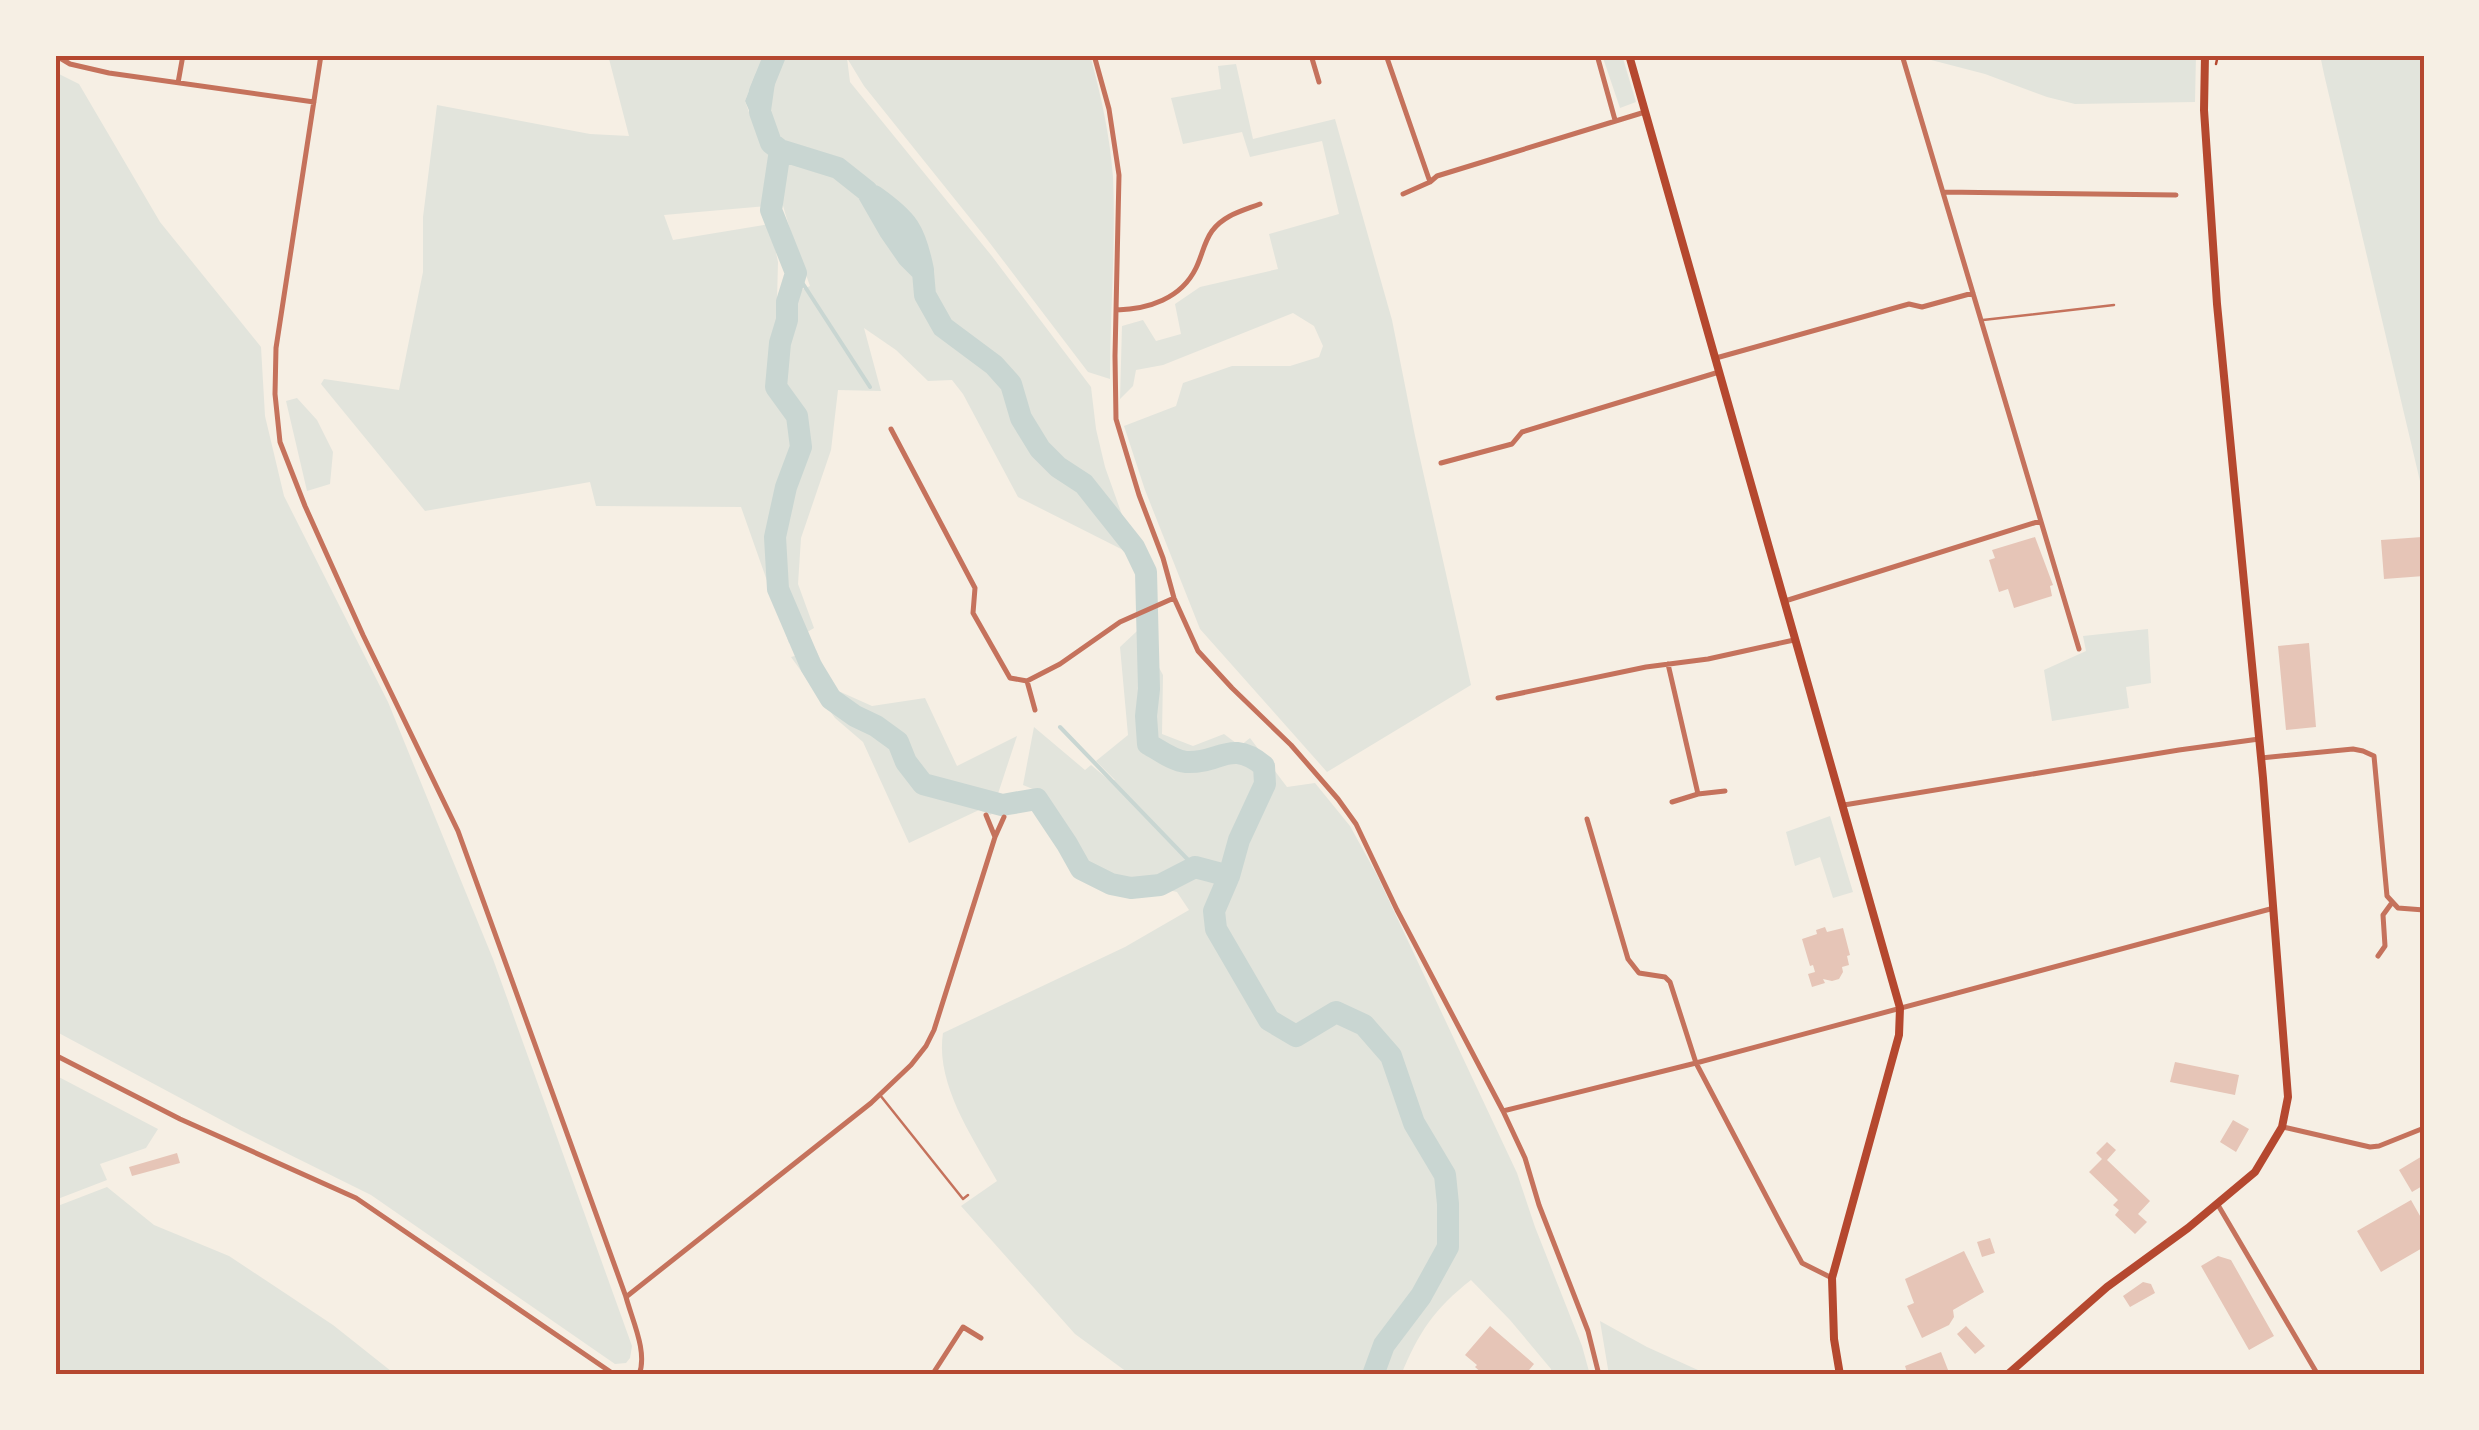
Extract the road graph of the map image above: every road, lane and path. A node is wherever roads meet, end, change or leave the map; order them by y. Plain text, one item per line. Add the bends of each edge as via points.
1 (55, 55) edge
2 (183, 55) edge
3 (321, 55) edge
4 (1094, 55) edge
5 (1311, 55) edge
6 (1386, 55) edge
7 (1597, 55) edge
8 (1629, 55) edge
9 (1902, 55) edge
10 (2205, 55) edge
11 (1319, 82) dead end
12 (178, 83) junction
13 (314, 102) junction
14 (1645, 112) junction
15 (1615, 121) junction
16 (1430, 182) junction
17 (1943, 192) junction
18 (1403, 194) dead end
19 (2176, 195) dead end
20 (1260, 204) dead end
21 (1973, 293) junction
22 (2114, 305) dead end
23 (1116, 310) junction
24 (1982, 320) junction
25 (1715, 358) junction
26 (1719, 372) junction
27 (891, 430) dead end
28 (1441, 463) dead end
29 (2040, 521) junction
30 (1174, 598) junction
31 (1785, 601) junction
32 (1796, 639) junction
33 (2079, 649) dead end
34 (1668, 664) junction
35 (1027, 681) junction
36 (1498, 698) dead end
37 (1035, 710) dead end
38 (2259, 739) junction
39 (2260, 758) junction
40 (1725, 791) dead end
41 (1698, 794) junction
42 (1672, 802) dead end
43 (1844, 806) junction
44 (986, 815) dead end
45 (1004, 818) dead end
46 (1587, 820) dead end
47 (995, 837) junction
48 (2392, 904) junction
49 (2274, 908) junction
50 (2424, 910) edge
51 (2378, 956) dead end
52 (1900, 1008) junction
53 (55, 1055) edge
54 (1696, 1062) junction
55 (880, 1095) junction
56 (1503, 1111) junction
57 (2282, 1128) junction
58 (2424, 1128) edge
59 (968, 1195) dead end
60 (2218, 1204) junction
61 (1832, 1278) junction
62 (626, 1297) junction
63 (981, 1338) dead end
64 (614, 1375) edge
65 (639, 1375) edge
66 (932, 1375) edge
67 (1599, 1375) edge
68 (1840, 1375) edge
69 (2007, 1375) edge
70 (2318, 1375) edge

1 - 12 street via 84,68
2 - 12 street
3 - 13 street
4 - 23 street via 1119,175
5 - 11 street
6 - 16 street
7 - 15 street
8 - 14 main road
9 - 17 street
10 - 38 main road via 2217,304
12 - 13 street
13 - 62 street via 276,348 280,442 363,635 458,830
14 - 15 street
14 - 25 main road
15 - 16 street
16 - 18 street
17 - 19 street
17 - 21 street
20 - 23 street via 1228,216 1212,232 1187,282 1167,298
21 - 24 street
21 - 25 street
22 - 24 lane
23 - 30 street via 1116,419
24 - 29 street
25 - 26 main road
26 - 28 street
26 - 31 main road
27 - 35 street via 975,588 974,612 986,635 1010,678
29 - 31 street
29 - 33 street
30 - 35 street via 1120,622
30 - 56 street via 1198,651 1356,824
31 - 32 main road
32 - 34 street
32 - 43 main road
34 - 36 street
34 - 41 street
35 - 37 street
38 - 39 main road
38 - 43 street
39 - 48 street via 2353,750 2374,756
39 - 49 main road
40 - 41 street
41 - 42 street
43 - 52 main road
44 - 47 street
45 - 47 street
46 - 54 street via 1628,959 1639,974 1668,979
47 - 55 street via 934,1030
48 - 50 street
48 - 51 street via 2383,916 2385,946
49 - 52 street
49 - 57 main road via 2289,1079
52 - 54 street
52 - 61 main road via 1899,1035
53 - 64 street via 356,1198
54 - 56 street
54 - 61 street via 1802,1263
55 - 59 lane via 963,1199
55 - 62 street
56 - 67 street
57 - 58 street via 2370,1147
57 - 60 main road via 2255,1172
60 - 69 main road via 2106,1287
60 - 70 street
61 - 68 main road
62 - 65 street via 640,1346
63 - 66 street via 962,1327

